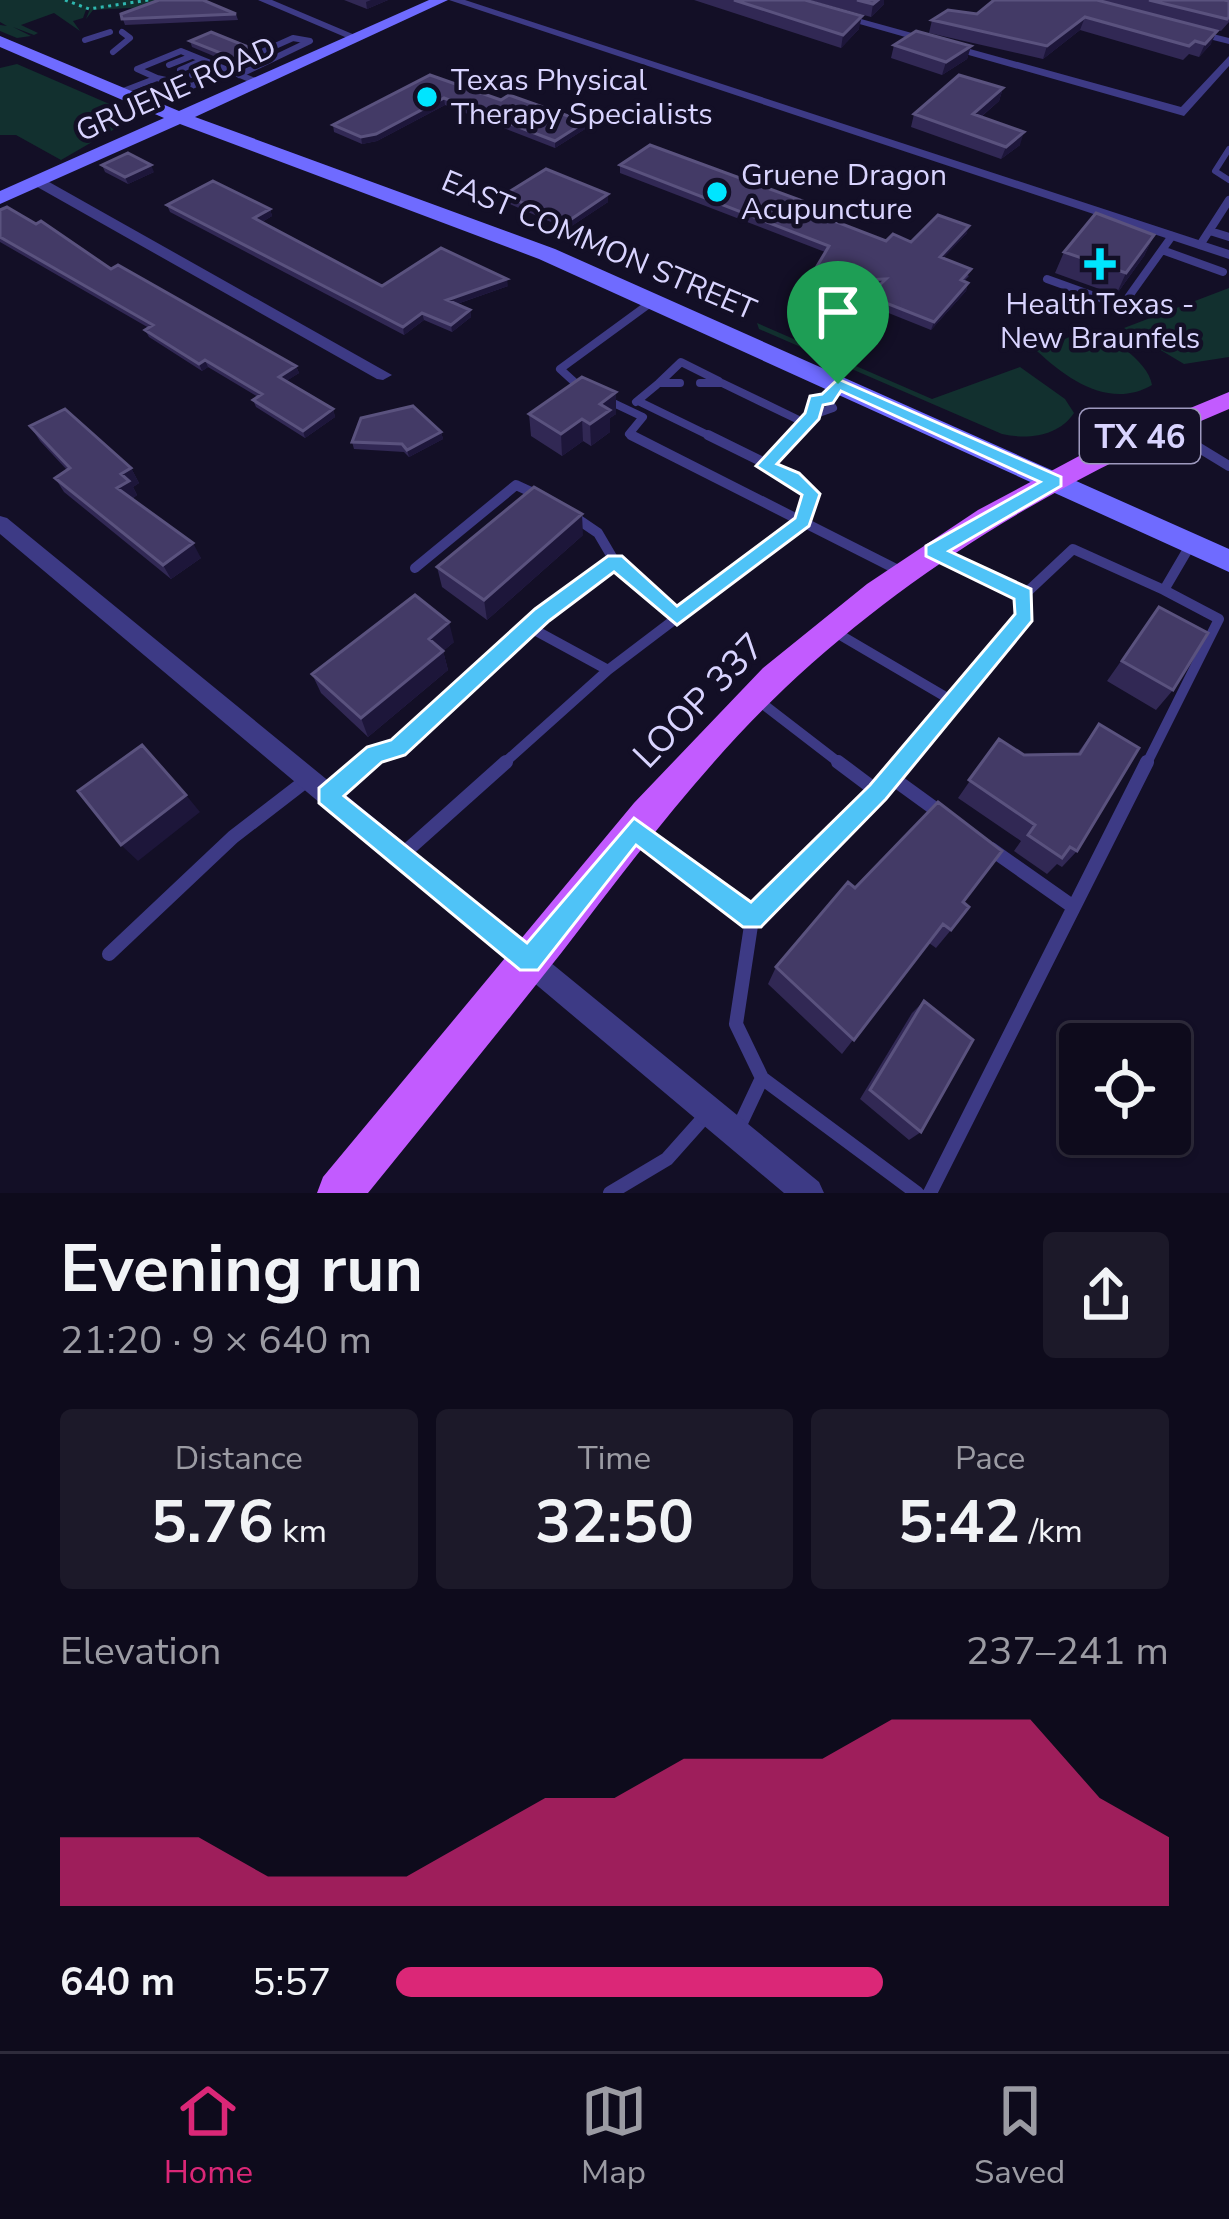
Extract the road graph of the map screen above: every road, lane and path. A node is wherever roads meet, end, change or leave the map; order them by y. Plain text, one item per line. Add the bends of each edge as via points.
1 (64, 0) edge
2 (148, 0) edge
3 (263, 0) edge
4 (441, 0) edge
5 (454, 0) edge
6 (780, 0) edge
7 (89, 9) junction
8 (84, 19) dead end
9 (1167, 25) edge
10 (110, 32) dead end
11 (122, 32) dead end
12 (356, 38) junction
13 (85, 40) dead end
14 (1229, 40) edge
15 (0, 41) edge
16 (113, 52) dead end
17 (188, 54) junction
18 (254, 56) dead end
19 (1229, 59) edge
20 (203, 60) junction
21 (236, 64) edge
22 (222, 68) junction
23 (180, 70) dead end
24 (158, 72) junction
25 (189, 80) junction
26 (246, 82) junction
27 (118, 93) junction
28 (178, 117) junction
29 (1229, 149) edge
30 (106, 150) junction
31 (1229, 180) edge
32 (37, 181) junction
33 (0, 198) edge
34 (1229, 200) edge
35 (1210, 231) junction
36 (1172, 236) junction
37 (1229, 237) edge
38 (1200, 245) junction
39 (1139, 246) edge
40 (1161, 252) junction
41 (1229, 255) edge
42 (1223, 272) dead end
43 (1047, 279) dead end
44 (653, 301) junction
45 (383, 375) dead end
46 (659, 383) junction
47 (680, 383) dead end
48 (700, 383) dead end
49 (722, 383) junction
50 (832, 391) junction
51 (638, 400) junction
52 (1229, 400) edge
53 (628, 410) junction
54 (809, 419) junction
55 (1162, 426) junction
56 (764, 466) junction
57 (1229, 466) edge
58 (1054, 481) junction
59 (802, 522) junction
60 (0, 523) edge
61 (1191, 544) junction
62 (933, 551) junction
63 (615, 562) junction
64 (1229, 562) edge
65 (415, 568) dead end
66 (902, 572) junction
67 (1164, 590) junction
68 (1024, 595) junction
69 (677, 617) junction
70 (529, 627) junction
71 (830, 628) junction
72 (608, 670) junction
73 (754, 697) junction
74 (956, 703) junction
75 (890, 777) junction
76 (317, 788) junction
77 (878, 792) junction
78 (634, 829) junction
79 (963, 829) edge
80 (981, 842) edge
81 (401, 856) junction
82 (1072, 906) junction
83 (752, 919) junction
84 (109, 954) dead end
85 (529, 961) junction
86 (762, 1078) junction
87 (710, 1112) junction
88 (736, 1133) junction
89 (339, 1193) edge
90 (610, 1193) edge
91 (808, 1193) edge
92 (917, 1193) edge
93 (930, 1193) edge

1 - 7 path
2 - 7 path
3 - 12 street
4 - 12 main road, GRUENE ROAD
5 - 36 street
6 - 19 street via 1184,112
7 - 8 path
9 - 14 street
10 - 13 lane
11 - 16 lane via 129,40
12 - 26 main road, GRUENE ROAD
15 - 27 main road, EAST COMMON STREET
17 - 20 lane
17 - 24 lane
17 - 24 lane via 136,69
18 - 26 lane via 293,38 310,41
20 - 22 lane
20 - 23 lane
21 - 22 lane
22 - 25 lane
22 - 25 lane
22 - 26 lane
24 - 25 lane
24 - 27 lane
26 - 27 main road via 186,98
26 - 28 main road, GRUENE ROAD
27 - 28 main road, EAST COMMON STREET
27 - 30 main road via 127,123
28 - 30 main road, GRUENE ROAD
28 - 44 main road, EAST COMMON STREET
29 - 31 lane via 1215,171
30 - 32 main road, GRUENE ROAD
32 - 33 main road, GRUENE ROAD
32 - 45 street
34 - 35 lane
35 - 37 lane
35 - 38 lane
36 - 38 street
36 - 40 lane
38 - 41 street
39 - 40 lane
40 - 42 lane
40 - 43 lane via 1122,306
44 - 50 main road, EAST COMMON STREET
44 - 53 lane via 560,369 569,382
46 - 47 lane
46 - 49 lane via 681,362
46 - 51 lane
48 - 49 lane
49 - 54 lane
50 - 54 lane via 816,400
50 - 58 main road, EAST COMMON STREET
51 - 53 lane
51 - 56 lane
52 - 55 main road, LOOP 337 / TX 46
53 - 59 lane via 644,417 629,434
54 - 56 lane
55 - 57 lane
55 - 58 main road, LOOP 337 / TX 46
56 - 59 lane via 812,494
58 - 61 main road, EAST COMMON STREET
58 - 62 main road, LOOP 337 / TX 46
59 - 66 lane
59 - 69 lane
60 - 76 street
61 - 64 main road, EAST COMMON STREET
61 - 67 lane
62 - 66 main road, LOOP 337 / TX 46
62 - 68 lane
63 - 65 lane via 598,533 516,485
63 - 69 lane
63 - 70 lane
66 - 71 main road, LOOP 337 / TX 46
67 - 68 lane via 1073,549
67 - 82 lane via 1219,619
68 - 74 lane via 1025,616
69 - 72 lane
70 - 72 lane
70 - 76 lane via 398,748
71 - 73 main road, LOOP 337 / TX 46
71 - 74 lane
72 - 81 lane
73 - 77 lane
73 - 78 main road, LOOP 337 / TX 46
74 - 75 lane
75 - 77 lane
75 - 79 lane
76 - 81 street
76 - 84 lane via 233,837
77 - 83 lane
78 - 83 lane
78 - 85 main road, LOOP 337 / TX 46
80 - 82 lane
81 - 85 street
82 - 93 lane
83 - 86 lane via 736,1024
85 - 87 street
85 - 89 main road, LOOP 337 / TX 46
86 - 88 lane
86 - 92 lane
87 - 88 street
87 - 90 lane via 667,1159
88 - 91 street via 776,1176

